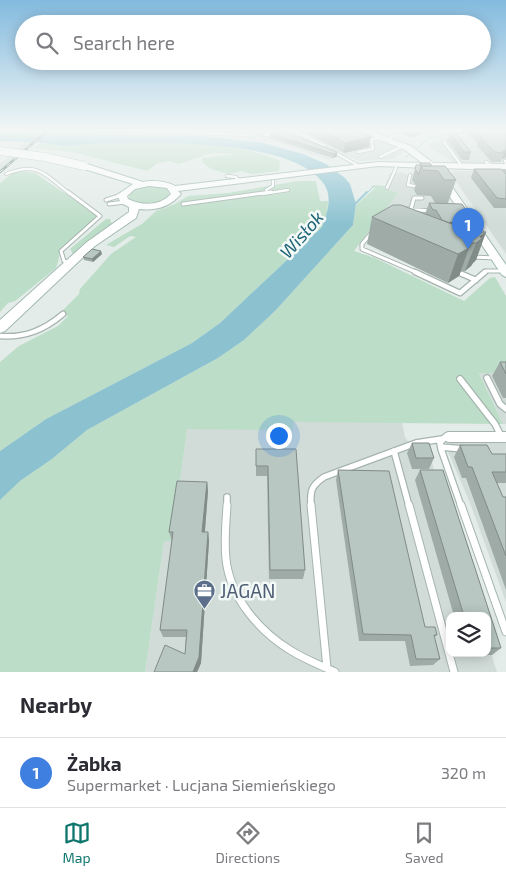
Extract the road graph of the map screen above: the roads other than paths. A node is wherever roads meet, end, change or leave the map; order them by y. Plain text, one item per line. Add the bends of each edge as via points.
1 (48, 161) edge
2 (352, 161) edge
3 (428, 161) edge
4 (459, 161) edge
5 (506, 165) edge
6 (360, 166) junction
7 (434, 166) junction
8 (462, 166) junction
9 (491, 166) junction
10 (81, 167) junction
11 (396, 168) junction
12 (348, 169) junction
13 (6, 174) dead end
14 (302, 175) junction
15 (410, 175) dead end
16 (227, 176) dead end
17 (273, 181) junction
18 (240, 182) junction
19 (141, 184) junction
20 (427, 187) edge
21 (387, 188) dead end
22 (288, 190) dead end
23 (174, 191) junction
24 (263, 192) junction
25 (128, 198) junction
26 (422, 198) dead end
27 (183, 204) dead end
28 (150, 206) junction
29 (401, 208) edge
30 (411, 209) junction
31 (439, 212) edge
32 (418, 216) edge
33 (429, 216) edge
34 (378, 229) edge
35 (99, 239) junction
36 (468, 256) edge
37 (496, 258) junction
38 (70, 263) junction
39 (505, 272) edge
40 (462, 274) dead end
41 (476, 280) junction
42 (63, 314) dead end
43 (0, 328) edge
44 (0, 336) edge
45 (487, 378) dead end
46 (460, 379) dead end
47 (506, 410) edge
48 (464, 437) junction
49 (504, 437) edge
50 (445, 438) junction
51 (441, 447) junction
52 (394, 451) junction
53 (227, 497) dead end
54 (506, 632) edge
55 (327, 668) junction
56 (335, 672) edge
57 (454, 672) edge

1 - 10 main road, bridge
2 - 6 lane
3 - 7 main road
4 - 8 lane
5 - 9 main road
6 - 7 main road
6 - 12 main road
7 - 8 main road
7 - 9 main road
7 - 11 main road
7 - 37 main road via 465,217
8 - 9 main road
10 - 19 main road
10 - 25 main road via 122,183
11 - 12 main road
11 - 21 lane
12 - 14 main road
13 - 38 lane via 21,168 36,169 100,216 61,250 64,261
14 - 17 main road
14 - 18 main road
15 - 20 lane via 408,185
16 - 18 lane via 236,177
17 - 23 main road
17 - 24 lane via 273,186
18 - 23 main road
19 - 23 main road via 164,184
19 - 25 main road
22 - 24 lane
23 - 28 main road via 170,200
24 - 27 lane
25 - 25 lane via 108,202
25 - 28 main road
25 - 35 main road via 135,209 132,216
26 - 30 lane via 414,198
28 - 35 main road via 132,223
29 - 30 lane
30 - 31 lane
32 - 33 lane
34 - 41 lane via 366,238 362,250 460,293
35 - 38 main road
36 - 37 lane
37 - 39 main road
38 - 43 main road
39 - 41 lane via 486,271
40 - 41 lane
42 - 44 lane via 44,329 27,335 14,338
45 - 47 lane
46 - 49 lane
48 - 49 street
48 - 50 street
48 - 51 lane via 470,452
50 - 51 lane
50 - 52 lane
51 - 54 lane
52 - 55 lane via 324,477 316,482 310,493
52 - 57 lane
53 - 55 lane via 226,564 240,600 284,647
55 - 56 lane

